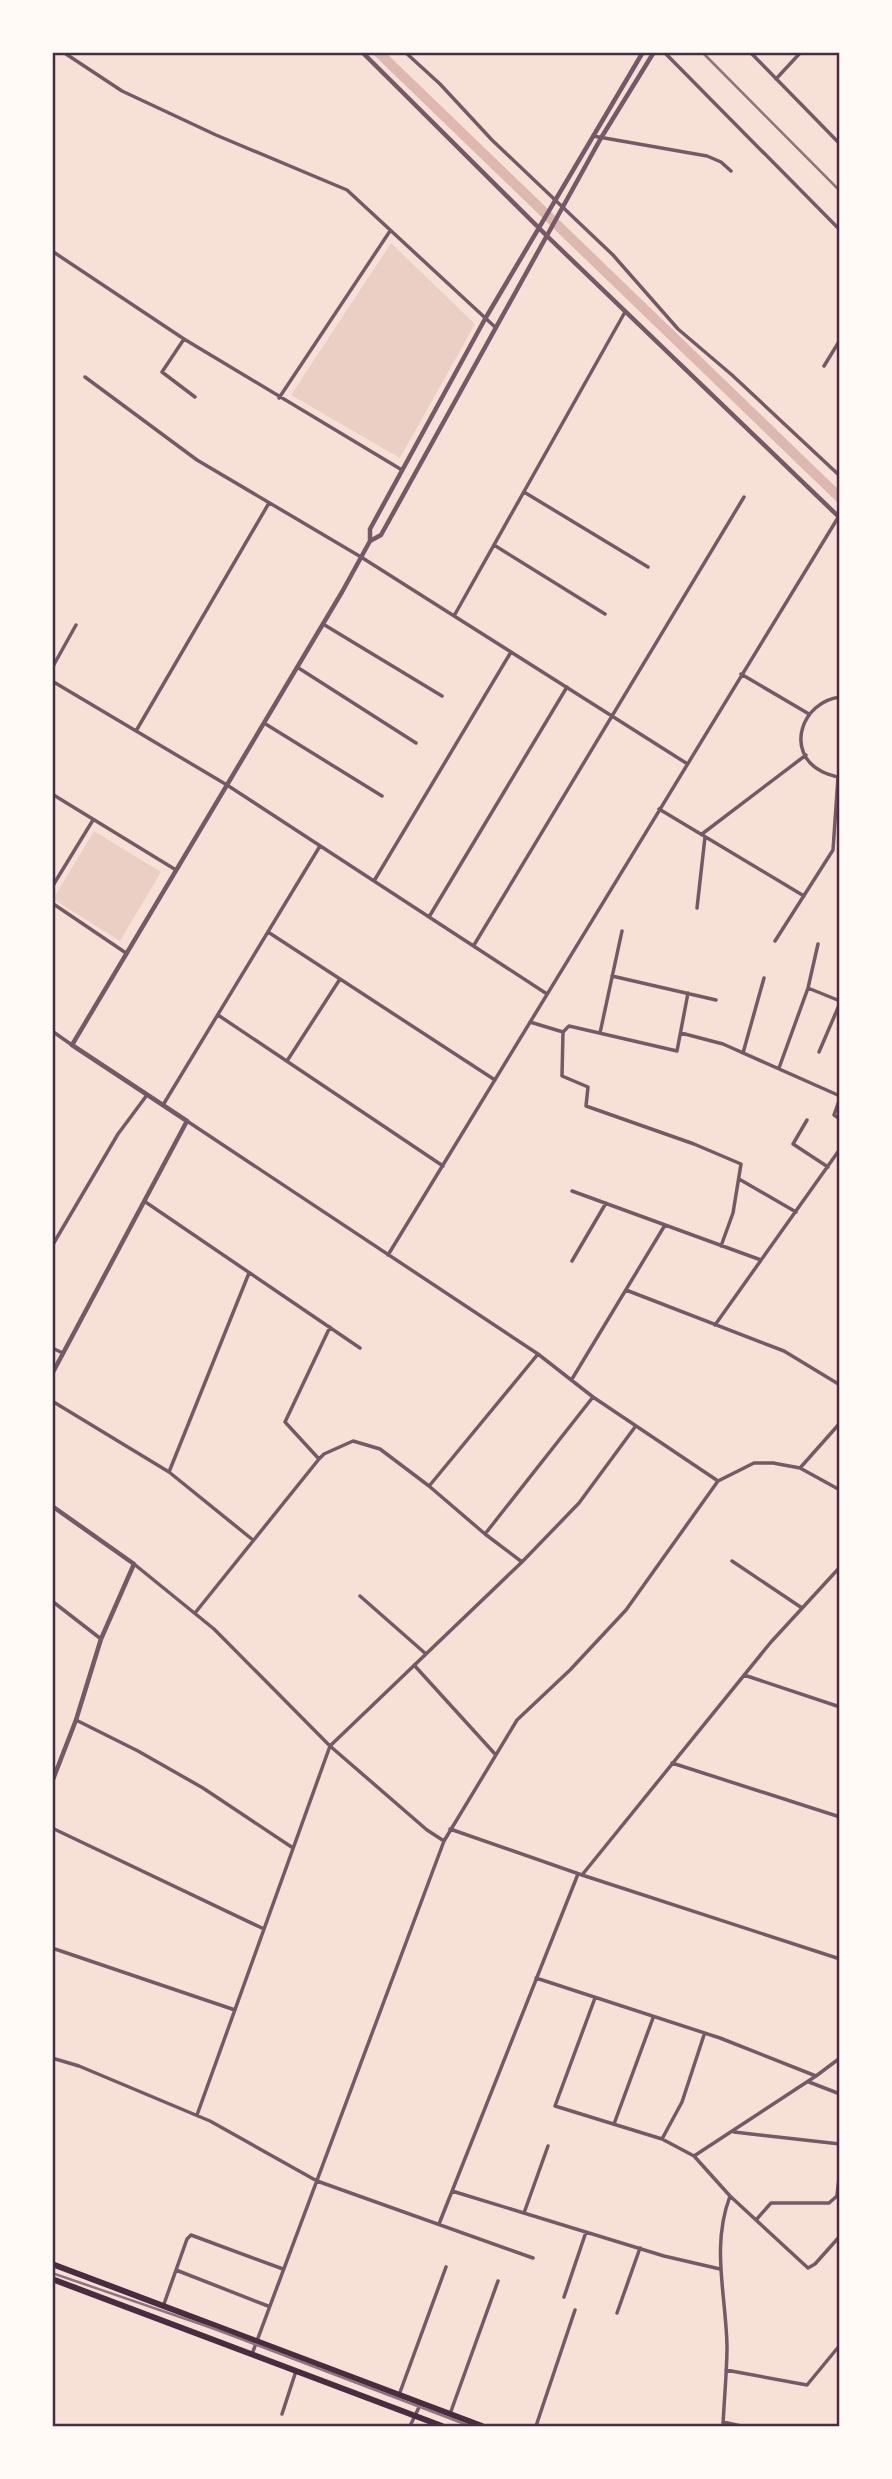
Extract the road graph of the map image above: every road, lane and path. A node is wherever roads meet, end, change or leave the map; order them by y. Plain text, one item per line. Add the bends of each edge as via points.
1 (63, 52) edge
2 (362, 52) edge
3 (405, 52) edge
4 (643, 52) edge
5 (654, 52) edge
6 (664, 52) edge
7 (750, 52) edge
8 (801, 52) edge
9 (776, 79) junction
10 (593, 136) junction
11 (601, 138) junction
12 (839, 144) edge
13 (731, 171) dead end
14 (555, 203) junction
15 (562, 210) junction
16 (540, 229) junction
17 (390, 230) junction
18 (839, 230) edge
19 (548, 237) junction
20 (52, 251) edge
21 (625, 312) junction
22 (485, 319) junction
23 (495, 327) junction
24 (184, 339) junction
25 (839, 340) edge
26 (824, 366) dead end
27 (85, 377) dead end
28 (195, 397) dead end
29 (279, 398) junction
30 (402, 470) junction
31 (839, 475) edge
32 (524, 492) junction
33 (744, 497) dead end
34 (269, 503) junction
35 (839, 516) edge
36 (369, 541) junction
37 (494, 545) junction
38 (361, 558) junction
39 (648, 567) dead end
40 (605, 614) dead end
41 (454, 616) junction
42 (323, 624) junction
43 (76, 625) dead end
44 (511, 652) junction
45 (297, 667) junction
46 (52, 668) edge
47 (741, 674) junction
48 (52, 681) edge
49 (566, 687) junction
50 (442, 696) dead end
51 (839, 696) edge
52 (809, 714) junction
53 (613, 717) junction
54 (264, 723) junction
55 (136, 731) junction
56 (416, 743) dead end
57 (806, 755) junction
58 (687, 764) junction
59 (839, 777) edge
60 (227, 785) junction
61 (52, 794) edge
62 (382, 796) dead end
63 (659, 809) junction
64 (94, 819) junction
65 (703, 835) junction
66 (320, 846) junction
67 (176, 870) junction
68 (374, 881) junction
69 (52, 887) edge
70 (805, 897) junction
71 (52, 903) edge
72 (697, 908) dead end
73 (429, 917) junction
74 (622, 931) dead end
75 (268, 932) junction
76 (775, 941) dead end
77 (818, 944) dead end
78 (474, 946) junction
79 (127, 954) junction
80 (612, 976) junction
81 (764, 978) dead end
82 (340, 979) junction
83 (807, 988) junction
84 (688, 993) junction
85 (547, 994) junction
86 (716, 1000) dead end
87 (839, 1002) edge
88 (218, 1014) junction
89 (530, 1022) junction
90 (52, 1031) edge
91 (563, 1032) junction
92 (600, 1033) junction
93 (681, 1033) junction
94 (72, 1045) junction
95 (819, 1052) dead end
96 (743, 1053) junction
97 (287, 1061) junction
98 (778, 1069) junction
99 (495, 1080) junction
100 (147, 1095) junction
101 (839, 1097) edge
102 (162, 1106) junction
103 (839, 1119) edge
104 (807, 1120) dead end
105 (187, 1121) junction
106 (839, 1149) edge
107 (443, 1166) junction
108 (828, 1167) junction
109 (739, 1179) junction
110 (572, 1191) dead end
111 (144, 1201) junction
112 (606, 1203) junction
113 (796, 1212) junction
114 (665, 1225) junction
115 (721, 1245) junction
116 (52, 1246) edge
117 (388, 1255) junction
118 (762, 1261) junction
119 (572, 1262) dead end
120 (249, 1273) junction
121 (626, 1290) junction
122 (715, 1325) junction
123 (330, 1327) junction
124 (52, 1348) edge
125 (360, 1348) dead end
126 (63, 1353) junction
127 (538, 1354) junction
128 (52, 1374) edge
129 (572, 1380) junction
130 (839, 1385) edge
131 (593, 1397) junction
132 (52, 1401) edge
133 (839, 1423) edge
134 (635, 1427) junction
135 (319, 1459) junction
136 (800, 1468) junction
137 (169, 1472) junction
138 (718, 1481) junction
139 (429, 1486) junction
140 (839, 1490) edge
141 (52, 1506) edge
142 (485, 1534) junction
143 (253, 1540) junction
144 (732, 1561) dead end
145 (522, 1562) junction
146 (134, 1564) junction
147 (839, 1567) edge
148 (360, 1596) dead end
149 (52, 1601) edge
150 (802, 1608) junction
151 (195, 1612) junction
152 (101, 1639) junction
153 (426, 1654) junction
154 (414, 1665) junction
155 (744, 1675) junction
156 (839, 1707) edge
157 (76, 1720) junction
158 (330, 1745) junction
159 (496, 1755) junction
160 (673, 1763) junction
161 (52, 1782) edge
162 (839, 1817) edge
163 (52, 1828) edge
164 (450, 1829) junction
165 (444, 1841) junction
166 (293, 1848) junction
167 (580, 1875) junction
168 (264, 1929) junction
169 (52, 1948) edge
170 (839, 1959) edge
171 (536, 1978) junction
172 (595, 1998) junction
173 (235, 2010) junction
174 (653, 2018) junction
175 (704, 2035) junction
176 (52, 2058) edge
177 (839, 2058) edge
178 (816, 2076) junction
179 (808, 2081) junction
180 (839, 2094) edge
181 (197, 2115) junction
182 (614, 2124) junction
183 (732, 2132) junction
184 (662, 2138) junction
185 (839, 2144) edge
186 (548, 2146) dead end
187 (694, 2156) junction
188 (839, 2168) edge
189 (317, 2181) junction
190 (452, 2191) junction
191 (730, 2196) junction
192 (524, 2213) junction
193 (756, 2220) junction
194 (439, 2224) junction
195 (586, 2232) junction
196 (839, 2236) edge
197 (640, 2248) junction
198 (533, 2258) dead end
199 (52, 2263) edge
200 (446, 2267) dead end
201 (283, 2269) junction
202 (720, 2269) junction
203 (176, 2270) junction
204 (52, 2279) edge
205 (498, 2281) dead end
206 (564, 2297) dead end
207 (164, 2304) junction
208 (268, 2306) junction
209 (575, 2310) dead end
210 (617, 2313) dead end
211 (256, 2340) junction
212 (839, 2345) edge
213 (252, 2354) junction
214 (726, 2370) junction
215 (296, 2371) junction
216 (399, 2395) junction
217 (421, 2403) junction
218 (282, 2414) dead end
219 (450, 2415) junction
220 (414, 2417) junction
221 (723, 2424) edge
222 (410, 2427) edge
223 (442, 2427) edge
224 (482, 2427) edge
225 (536, 2427) edge
226 (741, 2427) edge

1 - 17 street via 122,92 347,190
2 - 16 street
3 - 14 street
4 - 10 street
5 - 11 street
6 - 18 street
7 - 9 street
8 - 9 street
9 - 12 street
10 - 11 street
10 - 14 street
11 - 13 street via 707,156
11 - 15 street
14 - 15 street
14 - 16 street
15 - 19 street
15 - 31 street via 613,255 678,329
16 - 19 street
16 - 22 street
17 - 22 street
17 - 29 street
19 - 21 street
19 - 23 street
20 - 24 street
21 - 32 street
21 - 35 street
22 - 23 street
22 - 30 street
23 - 36 street via 381,535
24 - 28 street via 162,372
24 - 29 street
25 - 26 street
27 - 34 street via 197,460
29 - 30 street
30 - 36 street via 370,529
32 - 37 street
32 - 39 street
33 - 53 street
34 - 38 street
34 - 55 street
35 - 47 street
36 - 38 street
37 - 40 street
37 - 41 street
38 - 41 street
38 - 42 street
41 - 44 street
42 - 45 street
42 - 50 street
43 - 46 street
44 - 49 street
44 - 68 street
45 - 54 street
45 - 56 street
47 - 52 street
47 - 58 street
48 - 55 street
49 - 53 street
49 - 73 street
51 - 52 street via 815,705
52 - 57 street via 801,733
53 - 58 street
53 - 78 street
54 - 60 street
54 - 62 street
55 - 60 street
57 - 59 street via 821,771
57 - 65 street
58 - 63 street
59 - 70 street via 833,850
60 - 66 street
60 - 67 street
61 - 64 street
63 - 65 street
63 - 85 street
64 - 67 street
64 - 69 street
65 - 70 street
65 - 72 street
66 - 68 street
66 - 75 street
67 - 79 street
68 - 73 street
70 - 76 street
71 - 79 street
73 - 78 street
74 - 80 street
75 - 82 street
75 - 88 street
77 - 83 street
78 - 85 street
79 - 94 street
80 - 84 street
80 - 92 street
81 - 96 street
82 - 97 street
82 - 99 street
83 - 87 street
83 - 98 street
84 - 86 street
84 - 93 street
85 - 89 street
87 - 95 street
88 - 97 street
88 - 102 street
89 - 91 street
89 - 99 street
90 - 94 street
91 - 92 street via 569,1026
91 - 109 street via 562,1076 588,1087 586,1106 737,1161 741,1164
92 - 93 street via 677,1051
93 - 96 street
94 - 100 street
96 - 98 street
97 - 107 street
98 - 101 street
99 - 107 street
100 - 102 street
100 - 116 street via 82,1191
101 - 103 street via 834,1115
102 - 105 street
104 - 108 street via 793,1143
105 - 111 street
105 - 117 street
106 - 108 street
107 - 117 street
108 - 113 street
109 - 113 street
109 - 115 street
110 - 112 street
111 - 120 street
111 - 126 street
112 - 114 street
112 - 119 street
113 - 118 street
114 - 115 street
114 - 121 street
115 - 118 street
117 - 127 street
118 - 122 street
120 - 123 street
120 - 137 street
121 - 122 street
121 - 129 street
122 - 130 street via 784,1351
123 - 125 street
123 - 135 street via 285,1422
124 - 126 street
126 - 128 street
127 - 129 street
127 - 139 street
129 - 131 street
131 - 134 street
131 - 142 street
132 - 137 street
133 - 136 street
134 - 138 street
134 - 145 street via 579,1503
135 - 139 street via 353,1441 380,1449
135 - 143 street
136 - 138 street via 754,1463
136 - 140 street
137 - 143 street
138 - 159 street via 626,1610 517,1720
139 - 142 street
141 - 146 street
142 - 145 street
143 - 151 street
144 - 150 street
145 - 153 street
146 - 151 street
146 - 152 street
147 - 150 street
148 - 153 street
149 - 152 street
150 - 155 street
151 - 158 street
152 - 157 street
153 - 154 street
154 - 158 street
154 - 159 street
155 - 156 street
155 - 160 street
157 - 161 street
157 - 166 street via 203,1788
158 - 165 street
158 - 166 street
159 - 164 street
160 - 162 street
160 - 167 street
163 - 168 street
164 - 165 street
164 - 167 street
165 - 189 street
166 - 168 street
167 - 170 street
167 - 171 street
168 - 173 street
169 - 173 street
171 - 172 street
171 - 190 street
172 - 174 street
172 - 182 street via 555,2106
173 - 181 street
174 - 175 street
174 - 182 street
175 - 178 street
175 - 184 street via 682,2102
176 - 181 street
177 - 178 street
178 - 179 street
179 - 180 street
179 - 183 street
181 - 189 street
182 - 184 street
183 - 185 street
183 - 187 street
184 - 187 street
186 - 192 street
187 - 191 street
188 - 193 street via 833,2200 771,2203
189 - 194 street
189 - 201 street
190 - 192 street
190 - 194 street
191 - 193 street
191 - 202 street via 722,2218
192 - 195 street
193 - 196 street via 808,2267
194 - 198 street
195 - 197 street
195 - 206 street
197 - 202 street
197 - 210 street
199 - 207 highway
200 - 216 street
201 - 203 street via 191,2235
201 - 208 street
202 - 214 street
203 - 207 street
203 - 208 street
204 - 213 highway
205 - 219 street
207 - 211 highway
208 - 211 street
209 - 225 street
211 - 213 street
211 - 216 highway
212 - 214 street via 807,2385
213 - 215 highway
214 - 221 street
215 - 218 street
215 - 220 highway
216 - 217 highway
217 - 219 highway
217 - 220 street
219 - 224 highway
220 - 222 street
220 - 223 highway
221 - 226 street

